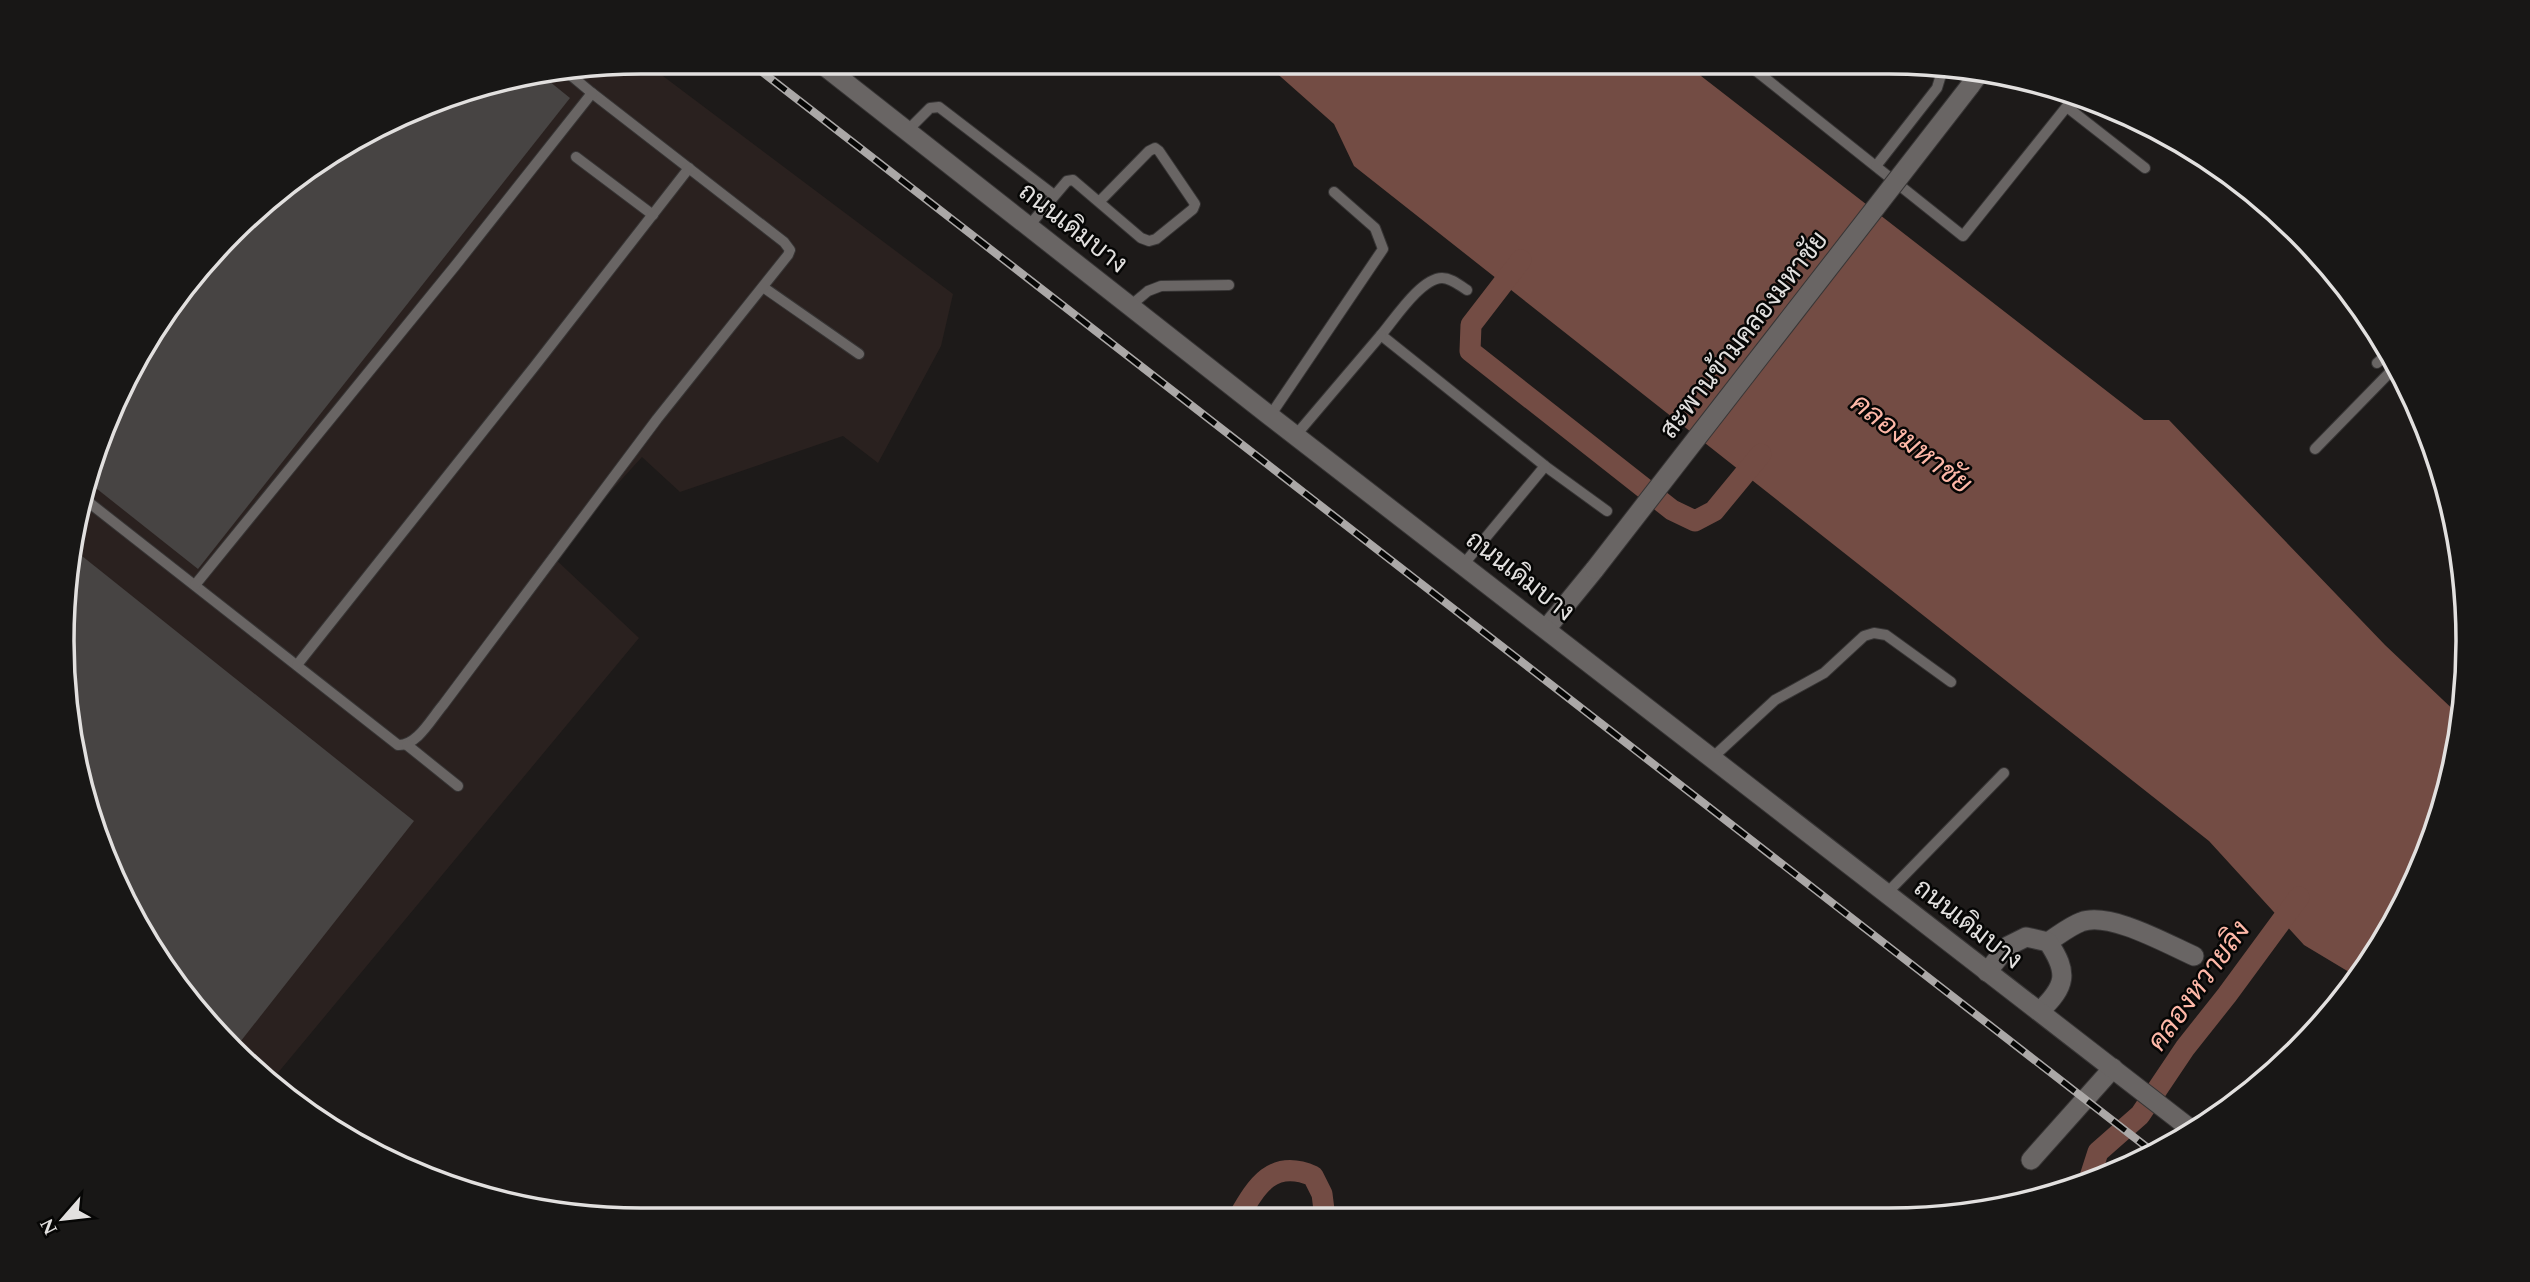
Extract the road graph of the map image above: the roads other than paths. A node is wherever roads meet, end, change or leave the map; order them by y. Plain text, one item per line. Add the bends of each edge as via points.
1 (841, 74) edge
2 (1760, 74) edge
3 (1940, 76) edge
4 (573, 77) edge
5 (1975, 80) edge
6 (592, 93) junction
7 (2070, 104) edge
8 (2067, 107) junction
9 (907, 131) junction
10 (576, 156) dead end
11 (1876, 166) junction
12 (688, 168) junction
13 (2145, 168) dead end
14 (1334, 192) dead end
15 (1054, 195) junction
16 (1099, 202) junction
17 (653, 215) junction
18 (1028, 227) junction
19 (1229, 285) dead end
20 (763, 287) junction
21 (1467, 290) dead end
22 (1130, 306) junction
23 (1381, 335) junction
24 (859, 354) dead end
25 (2381, 359) edge
26 (2377, 363) dead end
27 (2389, 373) edge
28 (1270, 416) junction
29 (1296, 435) junction
30 (2315, 449) dead end
31 (1545, 466) junction
32 (91, 504) edge
33 (1607, 510) dead end
34 (1463, 565) junction
35 (195, 585) junction
36 (1546, 629) junction
37 (297, 665) junction
38 (1951, 682) dead end
39 (407, 745) junction
40 (1711, 759) junction
41 (2004, 773) dead end
42 (458, 786) dead end
43 (1886, 894) junction
44 (2048, 942) junction
45 (2194, 956) dead end
46 (1987, 972) junction
47 (2040, 1012) junction
48 (2113, 1068) junction
49 (2186, 1125) edge
50 (2031, 1160) dead end

1 - 9 street, ถนนเดิมบาง
2 - 11 lane
3 - 11 lane via 1937,88
4 - 6 lane
5 - 36 street, สะพานข้ามคลองมหาชัย, bridge
6 - 12 lane
6 - 35 lane
7 - 8 lane
8 - 11 lane via 1963,236
8 - 13 lane
9 - 15 lane via 930,108 939,107
9 - 18 street, ถนนเดิมบาง
10 - 17 lane
12 - 17 lane
12 - 20 lane via 790,250
14 - 28 lane via 1375,228 1383,249
15 - 16 lane via 1073,180
15 - 18 lane
16 - 16 lane via 1149,241 1195,204 1155,148
17 - 37 lane
18 - 22 street, ถนนเดิมบาง
19 - 22 lane via 1161,286
20 - 24 lane
20 - 39 lane via 657,419 443,705
21 - 23 lane via 1443,278 1426,283
22 - 28 street, ถนนเดิมบาง
23 - 29 lane
23 - 31 lane
25 - 26 lane
27 - 30 lane
28 - 29 street, ถนนเดิมบาง
29 - 34 street, ถนนเดิมบาง
31 - 33 lane
31 - 34 lane
32 - 35 lane
34 - 36 street, ถนนเดิมบาง
35 - 37 lane
36 - 40 street, ถนนเดิมบาง
37 - 39 lane via 398,745
38 - 40 lane via 1886,635 1864,636 1824,673 1775,700
39 - 42 lane
40 - 43 street, ถนนเดิมบาง
41 - 43 lane
43 - 46 street, ถนนเดิมบาง
44 - 45 street via 2080,922 2094,919 2111,921
44 - 46 street via 2026,937 2008,946
44 - 47 street via 2063,974 2058,994
46 - 47 street, ถนนเดิมบาง
47 - 48 street, ถนนเดิมบาง
48 - 49 street, ถนนเดิมบาง
48 - 50 street

